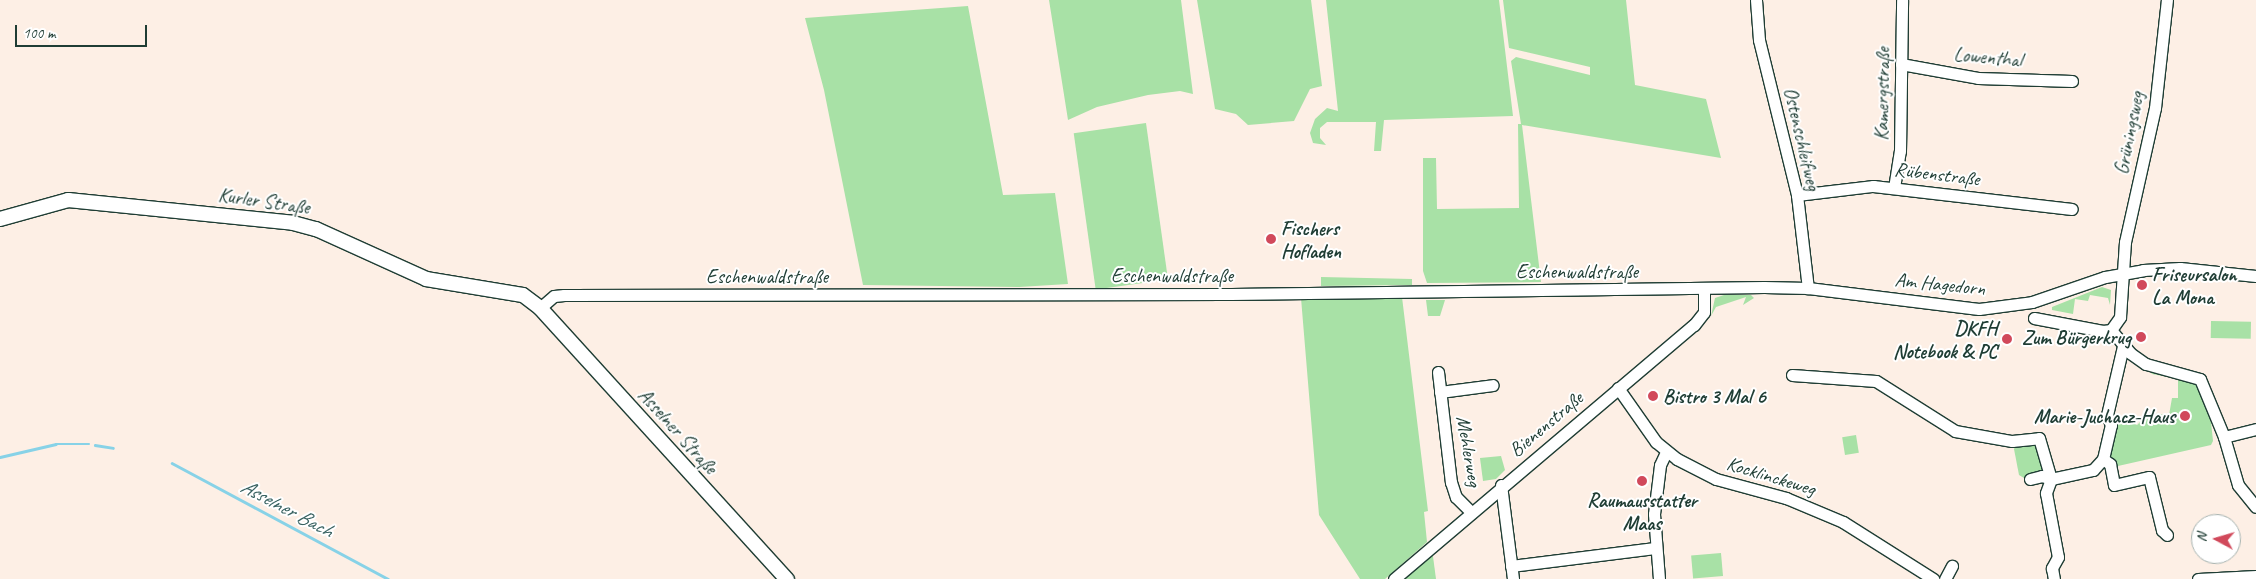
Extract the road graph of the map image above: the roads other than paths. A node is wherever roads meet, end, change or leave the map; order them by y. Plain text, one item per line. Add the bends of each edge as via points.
1 (1756, 0) edge
2 (1902, 0) edge
3 (2167, 0) edge
4 (1901, 64) junction
5 (2072, 81) dead end
6 (1894, 188) junction
7 (1797, 195) junction
8 (2072, 209) dead end
9 (0, 219) edge
10 (2123, 272) junction
11 (2256, 276) edge
12 (1808, 288) junction
13 (1704, 289) junction
14 (540, 308) junction
15 (2034, 318) dead end
16 (2111, 330) junction
17 (2123, 346) junction
18 (1438, 372) dead end
19 (1792, 375) dead end
20 (1493, 385) dead end
21 (1618, 388) junction
22 (1440, 392) junction
23 (2256, 429) edge
24 (2224, 437) junction
25 (1666, 452) junction
26 (2103, 459) junction
27 (2030, 479) dead end
28 (2051, 479) junction
29 (1502, 485) junction
30 (2256, 507) edge
31 (1470, 511) junction
32 (2166, 535) dead end
33 (1655, 548) junction
34 (1511, 566) junction
35 (1952, 566) dead end
36 (2256, 576) edge
37 (787, 579) edge
38 (1394, 579) edge
39 (1513, 579) edge
40 (1659, 579) edge
41 (1933, 579) edge
42 (1945, 579) edge
43 (2054, 579) edge
44 (2198, 579) edge

1 - 7 street, Ostenschleifweg via 1759,40
2 - 4 street, Kamergstraße
3 - 10 street, Grüningsweg via 2155,108 2125,242
4 - 5 street, Lowenthal via 1978,78
4 - 6 street, Kamergstraße via 1900,151
6 - 7 street, Rübenstraße via 1873,186
6 - 8 street, Rübenstraße
7 - 12 street, Ostenschleifweg
9 - 14 main road, Kurler Straße via 68,200 293,223 323,231 426,279 513,293
10 - 11 street, Am Hagedorn via 2180,268
10 - 12 street, Am Hagedorn via 2032,302 1990,309
10 - 16 street via 2120,318
12 - 13 street, Eschenwaldstraße
13 - 14 street, Eschenwaldstraße via 554,296
13 - 21 street, Bienenstraße via 1704,312 1700,318
14 - 37 main road, Asselner Straße
15 - 16 street
16 - 17 street
17 - 24 street via 2146,364 2200,378
17 - 26 street via 2106,415 2112,425
18 - 22 street, Mehlerweg
19 - 28 street via 1876,381 1955,431 2012,440 2039,438
20 - 22 street, Mehlerweg
21 - 25 street, Kocklinckeweg via 1646,430
21 - 29 street, Bienenstraße
22 - 31 street, Mehlerweg via 1451,482 1456,496
23 - 24 street
24 - 30 street via 2238,485
25 - 33 street via 1657,483
25 - 41 street, Kocklinckeweg via 1716,479 1786,498 1843,522
26 - 28 street via 2093,470
26 - 32 street via 2110,464 2114,485 2149,477
27 - 28 street via 2042,476
28 - 43 street via 2046,493 2058,557 2052,568
29 - 31 street, Bienenstraße
29 - 34 street
31 - 38 street, Bienenstraße
33 - 34 street
33 - 40 street
34 - 39 street
35 - 42 street
36 - 44 street

